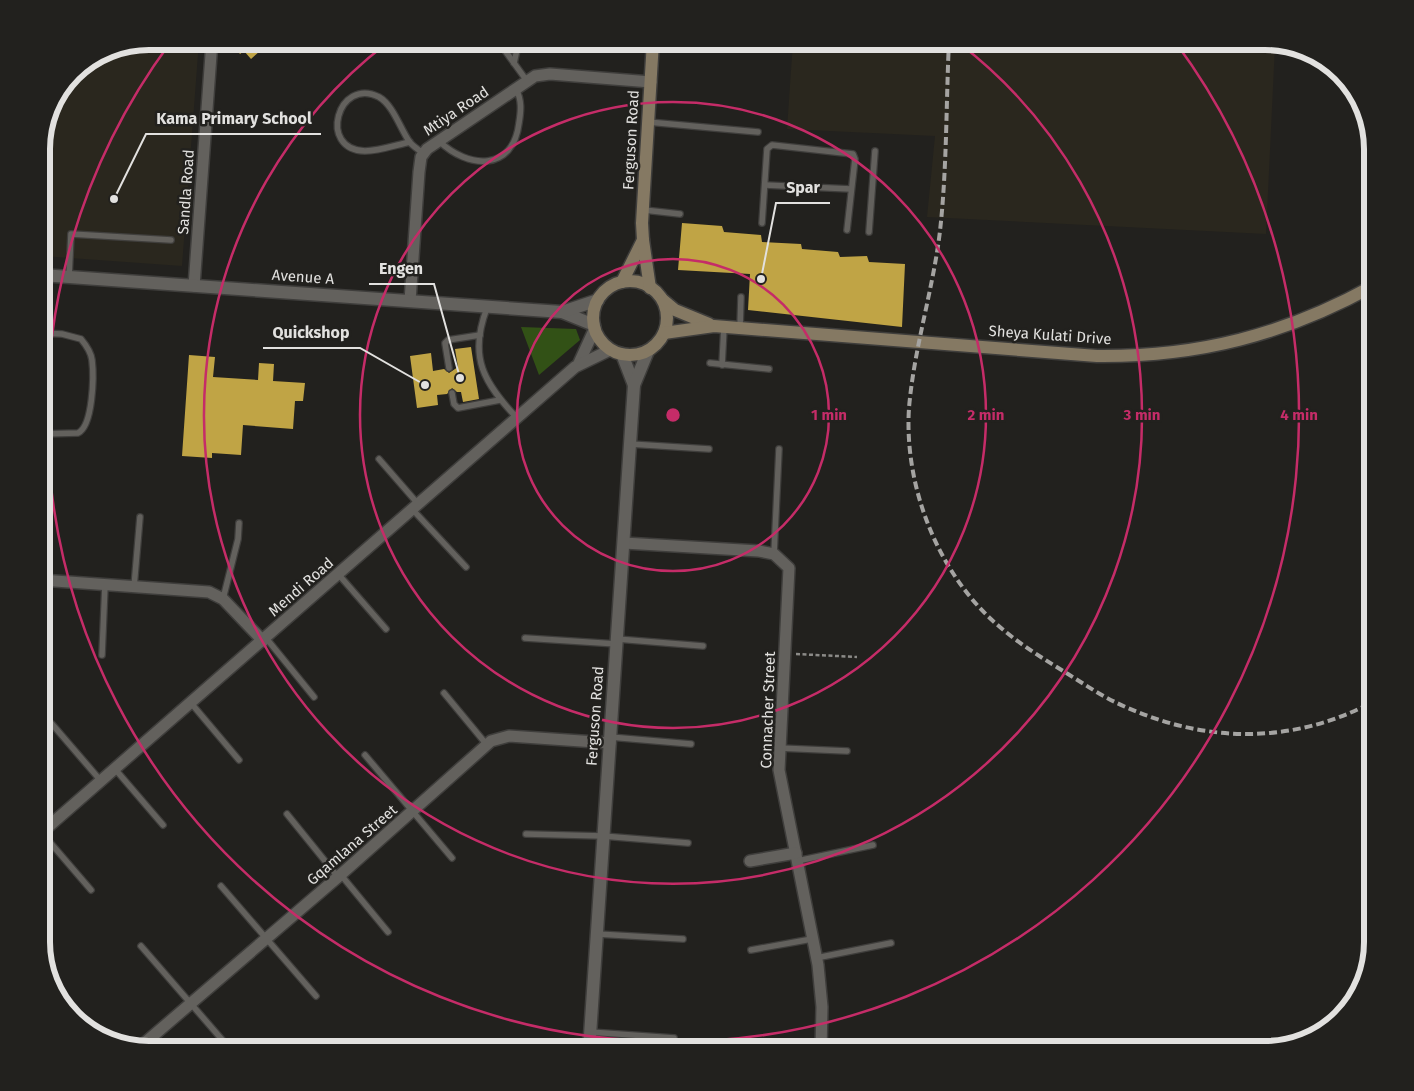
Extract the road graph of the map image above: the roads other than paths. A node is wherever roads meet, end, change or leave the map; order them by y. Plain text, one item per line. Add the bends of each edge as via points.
1 (211, 50) edge
2 (505, 50) edge
3 (517, 50) edge
4 (653, 50) edge
5 (514, 63) junction
6 (527, 80) junction
7 (651, 82) junction
8 (515, 88) junction
9 (648, 122) junction
10 (758, 132) dead end
11 (439, 141) junction
12 (410, 142) junction
13 (875, 151) dead end
14 (423, 153) junction
15 (764, 185) junction
16 (851, 189) junction
17 (644, 210) junction
18 (680, 214) dead end
19 (762, 223) dead end
20 (847, 230) dead end
21 (868, 232) dead end
22 (171, 240) dead end
23 (643, 240) junction
24 (50, 276) edge
25 (69, 277) junction
26 (622, 282) junction
27 (194, 286) junction
28 (1364, 291) edge
29 (655, 292) junction
30 (741, 297) dead end
31 (598, 300) junction
32 (410, 301) junction
33 (487, 308) junction
34 (562, 312) junction
35 (719, 326) junction
36 (594, 327) junction
37 (740, 328) junction
38 (50, 333) edge
39 (664, 333) junction
40 (480, 335) junction
41 (648, 351) junction
42 (616, 352) junction
43 (579, 363) junction
44 (710, 364) dead end
45 (722, 365) junction
46 (448, 368) dead end
47 (769, 369) dead end
48 (634, 385) junction
49 (452, 393) dead end
50 (500, 400) junction
51 (517, 418) junction
52 (50, 434) edge
53 (630, 444) junction
54 (709, 449) dead end
55 (779, 449) dead end
56 (379, 459) dead end
57 (416, 507) junction
58 (140, 517) dead end
59 (239, 523) dead end
60 (624, 543) junction
61 (774, 554) junction
62 (466, 567) dead end
63 (339, 575) junction
64 (50, 581) edge
65 (105, 585) junction
66 (134, 587) junction
67 (223, 599) junction
68 (386, 628) dead end
69 (525, 638) dead end
70 (264, 639) junction
71 (617, 642) junction
72 (703, 646) dead end
73 (102, 655) dead end
74 (444, 693) dead end
75 (314, 697) dead end
76 (191, 703) junction
77 (52, 724) dead end
78 (610, 740) junction
79 (691, 744) dead end
80 (487, 745) junction
81 (780, 748) junction
82 (847, 751) dead end
83 (365, 755) dead end
84 (239, 760) dead end
85 (115, 769) junction
86 (101, 781) junction
87 (412, 812) junction
88 (287, 814) dead end
89 (162, 825) dead end
90 (50, 826) edge
91 (526, 834) dead end
92 (603, 836) junction
93 (50, 842) edge
94 (688, 843) dead end
95 (873, 845) dead end
96 (796, 857) junction
97 (452, 858) dead end
98 (750, 861) dead end
99 (339, 876) junction
100 (221, 886) dead end
101 (91, 890) dead end
102 (388, 932) dead end
103 (597, 934) junction
104 (266, 939) junction
105 (683, 939) dead end
106 (812, 939) junction
107 (891, 943) dead end
108 (141, 946) dead end
109 (751, 950) dead end
110 (816, 958) junction
111 (316, 996) dead end
112 (190, 1003) junction
113 (590, 1032) junction
114 (674, 1038) dead end
115 (147, 1041) edge
116 (223, 1041) edge
117 (590, 1041) edge
118 (821, 1041) edge

1 - 27 street, Sandla Road
2 - 5 lane
3 - 5 lane
4 - 7 main road, Ferguson Road
5 - 6 lane
6 - 7 street, Mtiya Road via 550,74
6 - 8 street, Mtiya Road
7 - 9 main road, Ferguson Road
8 - 11 street, Mtiya Road
8 - 11 lane via 521,107 519,128 517,139 506,155 488,160 460,157
9 - 10 lane
9 - 17 main road, Ferguson Road
11 - 14 street, Mtiya Road
12 - 12 lane via 385,102 378,97 369,94 356,96 340,108 338,132 357,150
12 - 14 lane
13 - 21 lane
14 - 32 street, Mtiya Road
15 - 16 lane
15 - 16 lane via 767,149 772,145 853,154
15 - 19 lane
16 - 20 lane
17 - 18 lane
17 - 23 main road, Ferguson Road
22 - 25 lane via 71,234
23 - 26 main road, Ferguson Road
23 - 29 main road, Ferguson Road
24 - 25 street, Avenue A
25 - 27 street, Avenue A
26 - 29 main road via 636,282
26 - 31 main road
27 - 32 street, Avenue A
28 - 37 main road, Sheya Kulati Drive via 1316,315 1266,334 1204,349 1143,356 1089,355
29 - 35 main road, Sheya Kulati Drive via 675,310
29 - 39 main road via 667,316
30 - 37 lane
31 - 34 street
31 - 36 main road via 594,309
32 - 33 street, Avenue A
33 - 34 street, Avenue A
33 - 40 lane
34 - 36 street
35 - 37 main road, Sheya Kulati Drive
35 - 39 main road, Sheya Kulati Drive
35 - 45 lane
36 - 42 main road via 598,337
36 - 43 street, Mendi Road
38 - 52 lane via 81,340 92,358 88,422 78,433
39 - 41 main road
40 - 46 lane via 445,342
40 - 50 lane via 482,368
41 - 42 main road via 636,355
41 - 48 street, Ferguson Road
42 - 43 street, Mendi Road
42 - 48 street, Ferguson Road
43 - 51 street, Mendi Road
44 - 45 lane
45 - 47 lane
48 - 53 street, Ferguson Road
49 - 50 lane via 458,408
50 - 51 lane
51 - 57 street, Mendi Road
53 - 54 lane
53 - 60 street, Ferguson Road
55 - 61 lane
56 - 57 lane
57 - 62 lane
57 - 63 street, Mendi Road
58 - 66 lane
59 - 67 lane
60 - 61 street
60 - 71 street, Ferguson Road
61 - 81 street, Connacher Street via 789,568
63 - 68 lane
63 - 70 street, Mendi Road
64 - 65 street
65 - 66 street
65 - 73 lane
66 - 67 street via 209,592
67 - 70 street
69 - 71 lane
70 - 75 lane
70 - 76 street, Mendi Road
71 - 72 lane
71 - 78 street, Ferguson Road
74 - 80 lane
76 - 84 lane
76 - 85 street, Mendi Road
77 - 86 lane
78 - 79 lane
78 - 80 street, Gqamlana Street via 508,736
78 - 92 street, Ferguson Road
80 - 87 street, Gqamlana Street
81 - 82 lane
81 - 96 street, Connacher Street via 779,770
83 - 87 lane
85 - 86 street, Mendi Road
85 - 89 lane
86 - 90 street, Mendi Road
87 - 97 lane
87 - 99 street, Gqamlana Street
88 - 99 lane
91 - 92 lane
92 - 94 lane
92 - 103 street, Ferguson Road
93 - 101 lane
95 - 96 lane
96 - 98 street
96 - 106 street, Connacher Street
99 - 102 lane
99 - 104 street, Gqamlana Street
100 - 104 lane
103 - 105 lane
103 - 113 street, Ferguson Road
104 - 111 lane
104 - 112 street, Gqamlana Street
106 - 109 lane
106 - 110 street, Connacher Street
107 - 110 lane
108 - 112 lane
110 - 118 street, Connacher Street via 821,989
112 - 115 street, Gqamlana Street
112 - 116 lane
113 - 114 lane
113 - 117 street, Ferguson Road

